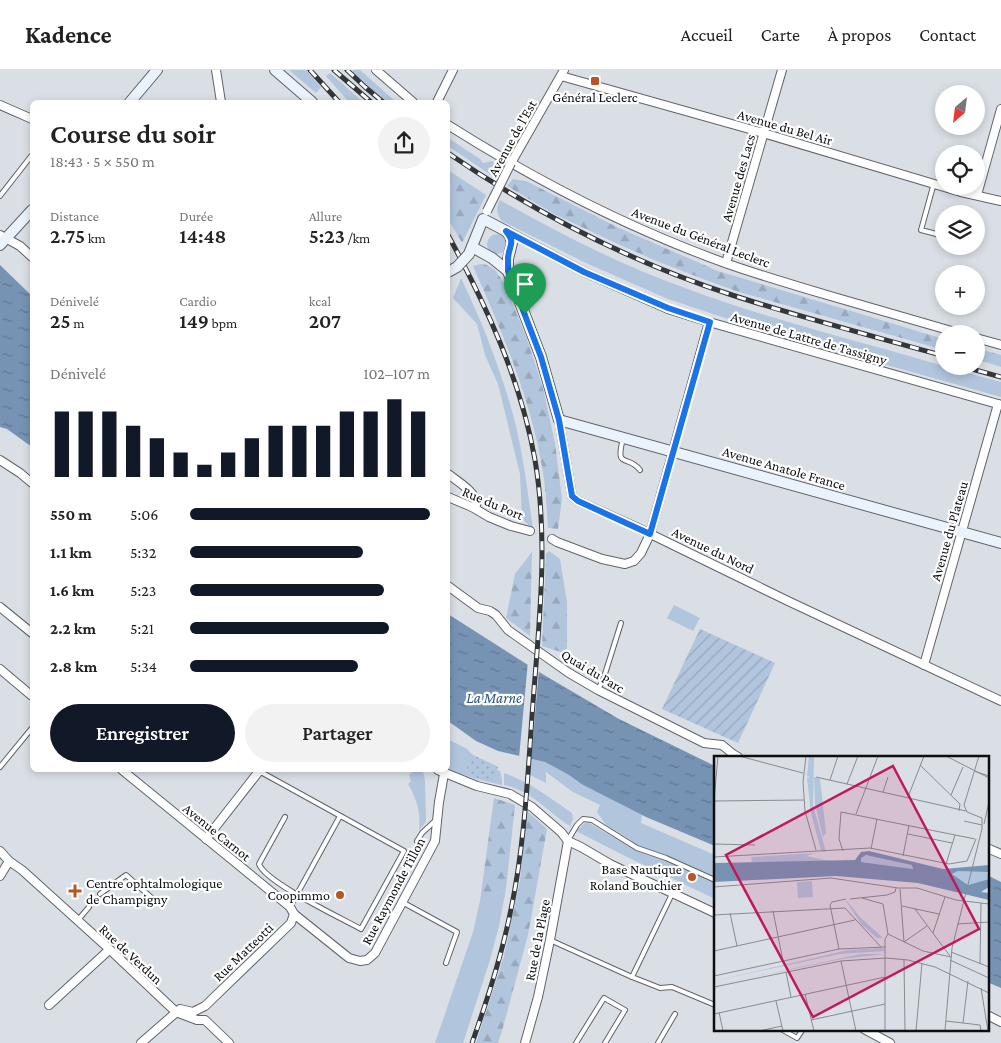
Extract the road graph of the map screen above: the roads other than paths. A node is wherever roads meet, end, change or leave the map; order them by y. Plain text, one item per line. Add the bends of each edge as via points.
1 (157, 70) edge
2 (216, 70) edge
3 (275, 70) edge
4 (376, 70) edge
5 (453, 70) edge
6 (782, 70) edge
7 (563, 73) edge
8 (132, 100) edge
9 (221, 100) edge
10 (310, 100) edge
11 (411, 100) edge
12 (438, 100) edge
13 (0, 105) edge
14 (1001, 110) edge
15 (30, 117) edge
16 (450, 126) edge
17 (764, 133) junction
18 (30, 158) edge
19 (510, 164) junction
20 (985, 167) edge
21 (934, 183) joint
22 (977, 195) edge
23 (0, 196) edge
24 (1001, 201) edge
25 (30, 212) edge
26 (485, 215) junction
27 (506, 231) junction
28 (935, 234) edge
29 (2, 240) edge
30 (470, 250) junction
31 (509, 253) junction
32 (30, 255) edge
33 (492, 258) junction
34 (726, 264) junction
35 (450, 271) edge
36 (508, 271) junction
37 (710, 322) junction
38 (935, 326) edge
39 (985, 341) edge
40 (1001, 345) edge
41 (1000, 404) edge
42 (559, 420) junction
43 (623, 438) junction
44 (673, 452) junction
45 (0, 460) edge
46 (640, 470) dead end
47 (450, 476) edge
48 (30, 481) edge
49 (450, 498) edge
50 (472, 507) junction
51 (530, 531) dead end
52 (962, 532) junction
53 (650, 534) junction
54 (552, 539) dead end
55 (1001, 543) edge
56 (450, 587) edge
57 (0, 607) edge
58 (621, 623) dead end
59 (30, 631) edge
60 (924, 665) junction
61 (0, 669) edge
62 (598, 690) junction
63 (30, 694) edge
64 (1001, 701) edge
65 (30, 730) edge
66 (736, 756) edge
67 (0, 767) edge
68 (124, 772) edge
69 (259, 772) edge
70 (262, 772) edge
71 (441, 772) edge
72 (340, 816) junction
73 (284, 817) dead end
74 (437, 818) junction
75 (206, 839) junction
76 (417, 841) dead end
77 (568, 841) junction
78 (988, 848) edge
79 (0, 851) edge
80 (1001, 854) edge
81 (9, 861) junction
82 (0, 876) edge
83 (714, 880) edge
84 (673, 893) junction
85 (100, 894) dead end
86 (297, 894) junction
87 (153, 899) dead end
88 (402, 902) junction
89 (88, 907) dead end
90 (292, 911) junction
91 (714, 913) edge
92 (78, 920) junction
93 (550, 940) junction
94 (109, 950) junction
95 (446, 963) dead end
96 (632, 977) junction
97 (49, 1005) dead end
98 (714, 1005) edge
99 (205, 1006) junction
100 (176, 1012) junction
101 (676, 1014) dead end
102 (988, 1016) edge
103 (205, 1020) junction
104 (1001, 1022) edge
105 (783, 1030) edge
106 (802, 1030) edge
107 (866, 1030) edge
108 (141, 1043) edge
109 (229, 1043) edge
110 (525, 1043) edge
111 (576, 1043) edge
112 (606, 1043) edge
113 (658, 1043) edge
114 (890, 1043) edge

1 - 8 street
2 - 9 street
3 - 10 street
4 - 11 street
5 - 12 street
6 - 17 street, Avenue des Lacs
7 - 17 street, Avenue du Bel Air
7 - 19 street, Avenue de l'Est
13 - 15 street
14 - 20 street
16 - 19 street, Avenue du Général Leclerc
17 - 21 street, Avenue du Bel Air
17 - 34 street, Avenue des Lacs
18 - 23 lane
19 - 26 street, Avenue de l'Est, bridge
19 - 34 street, Avenue du Général Leclerc via 608,214
21 - 28 lane via 921,230
22 - 24 street, Avenue du Bel Air
25 - 29 street
26 - 27 street
26 - 30 street
27 - 31 street via 512,243
27 - 37 street, Avenue de Lattre de Tassigny via 592,275 668,308
29 - 32 street via 20,246
30 - 33 street
30 - 35 street, bridge
31 - 33 street via 501,258
31 - 36 street
33 - 36 street
34 - 38 street, Avenue du Général Leclerc
36 - 42 street, Avenue du Nord via 541,357
37 - 41 street, Avenue de Lattre de Tassigny
37 - 44 street
39 - 40 street
41 - 52 street, Avenue du Plateau
42 - 43 street, Avenue Anatole France
42 - 53 street, Avenue du Nord via 572,496
43 - 44 street, Avenue Anatole France
43 - 46 lane via 620,458
44 - 52 street, Avenue Anatole France
44 - 53 street
45 - 48 street
47 - 50 street via 474,495 477,500
49 - 50 street, Rue du Port
50 - 51 street, Rue du Port via 489,517
52 - 55 street, Avenue Anatole France
52 - 60 street, Avenue du Plateau
53 - 54 street via 641,553 625,564 602,559
53 - 60 street, Avenue du Nord
56 - 62 street, Quai du Parc via 478,608 496,615 508,630
57 - 59 street
58 - 62 lane
60 - 64 street, Avenue du Nord
61 - 63 street
62 - 66 street, Quai du Parc via 704,743 722,746
65 - 67 lane
68 - 75 street, Avenue Carnot
69 - 75 street
70 - 72 lane
71 - 74 street, Rue Raymonde Tillon
71 - 77 street via 510,794 532,807
72 - 86 lane
72 - 86 lane via 404,851 361,929
73 - 86 lane via 259,864 260,869 276,882
74 - 76 lane
74 - 88 street, Rue Raymonde Tillon via 435,841
75 - 90 street, Avenue Carnot
77 - 83 lane via 583,819 592,820 637,848
77 - 84 street
77 - 93 street, Rue de la Plage
78 - 80 street
79 - 81 street, Rue de Verdun
81 - 82 street
81 - 92 street, Rue de Verdun
84 - 91 street
84 - 96 lane
85 - 87 lane via 126,875
86 - 90 lane
88 - 90 street, Rue Raymonde Tillon via 375,953 360,961 350,958
88 - 95 lane via 457,932
89 - 92 lane
90 - 99 street, Rue Matteotti via 291,923
92 - 94 street, Rue de Verdun
93 - 96 lane
93 - 110 street, Rue de la Plage
94 - 97 street
94 - 100 street, Rue de Verdun
96 - 98 lane via 660,988 672,987
99 - 100 street via 193,1012 180,1009
99 - 103 street via 202,1013
100 - 103 street, Rue de Verdun
100 - 108 street
101 - 113 lane
102 - 104 street
103 - 109 street, Rue de Verdun
105 - 106 lane via 797,1038
107 - 114 street
111 - 112 lane via 604,998 625,1010

